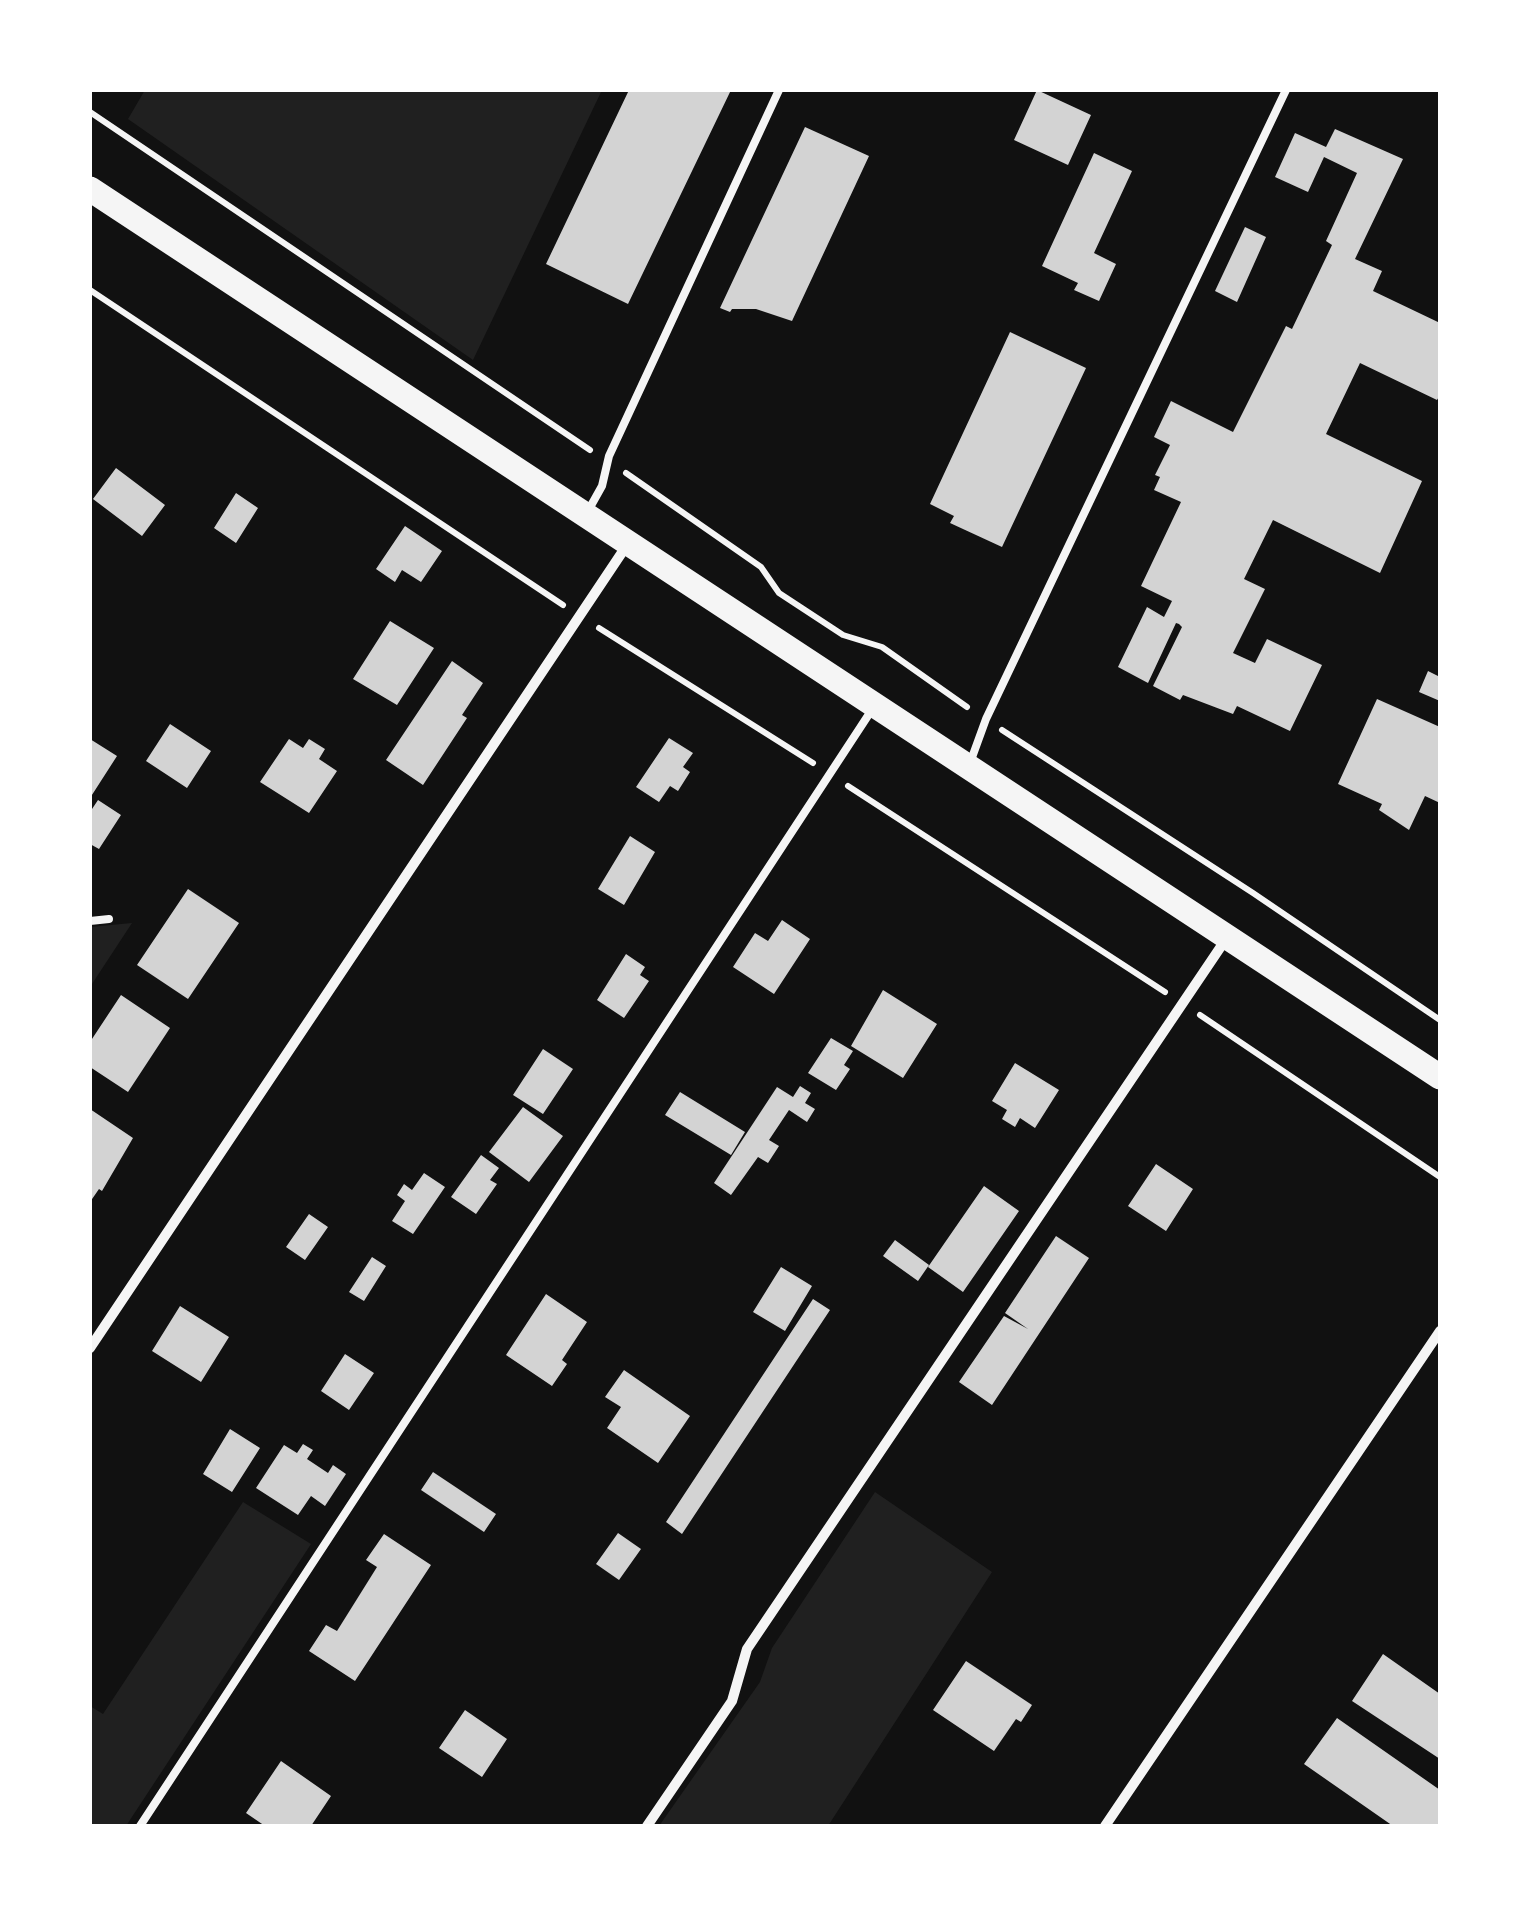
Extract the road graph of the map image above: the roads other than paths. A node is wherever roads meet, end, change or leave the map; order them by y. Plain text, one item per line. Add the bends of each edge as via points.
1 (779, 90) edge
2 (1286, 90) edge
3 (90, 189) edge
4 (586, 515) junction
5 (630, 542) junction
6 (875, 704) junction
7 (968, 767) junction
8 (109, 919) dead end
9 (90, 921) edge
10 (1226, 938) junction
11 (1440, 1077) edge
12 (1440, 1332) edge
13 (90, 1348) edge
14 (140, 1826) edge
15 (647, 1826) edge
16 (1106, 1826) edge

1 - 4 lane
2 - 7 lane
3 - 4 main road
4 - 5 main road
5 - 6 main road
5 - 13 street
6 - 7 main road
6 - 14 lane
7 - 10 main road
8 - 9 lane
10 - 11 main road
10 - 15 street via 747,1649 732,1701
12 - 16 street

